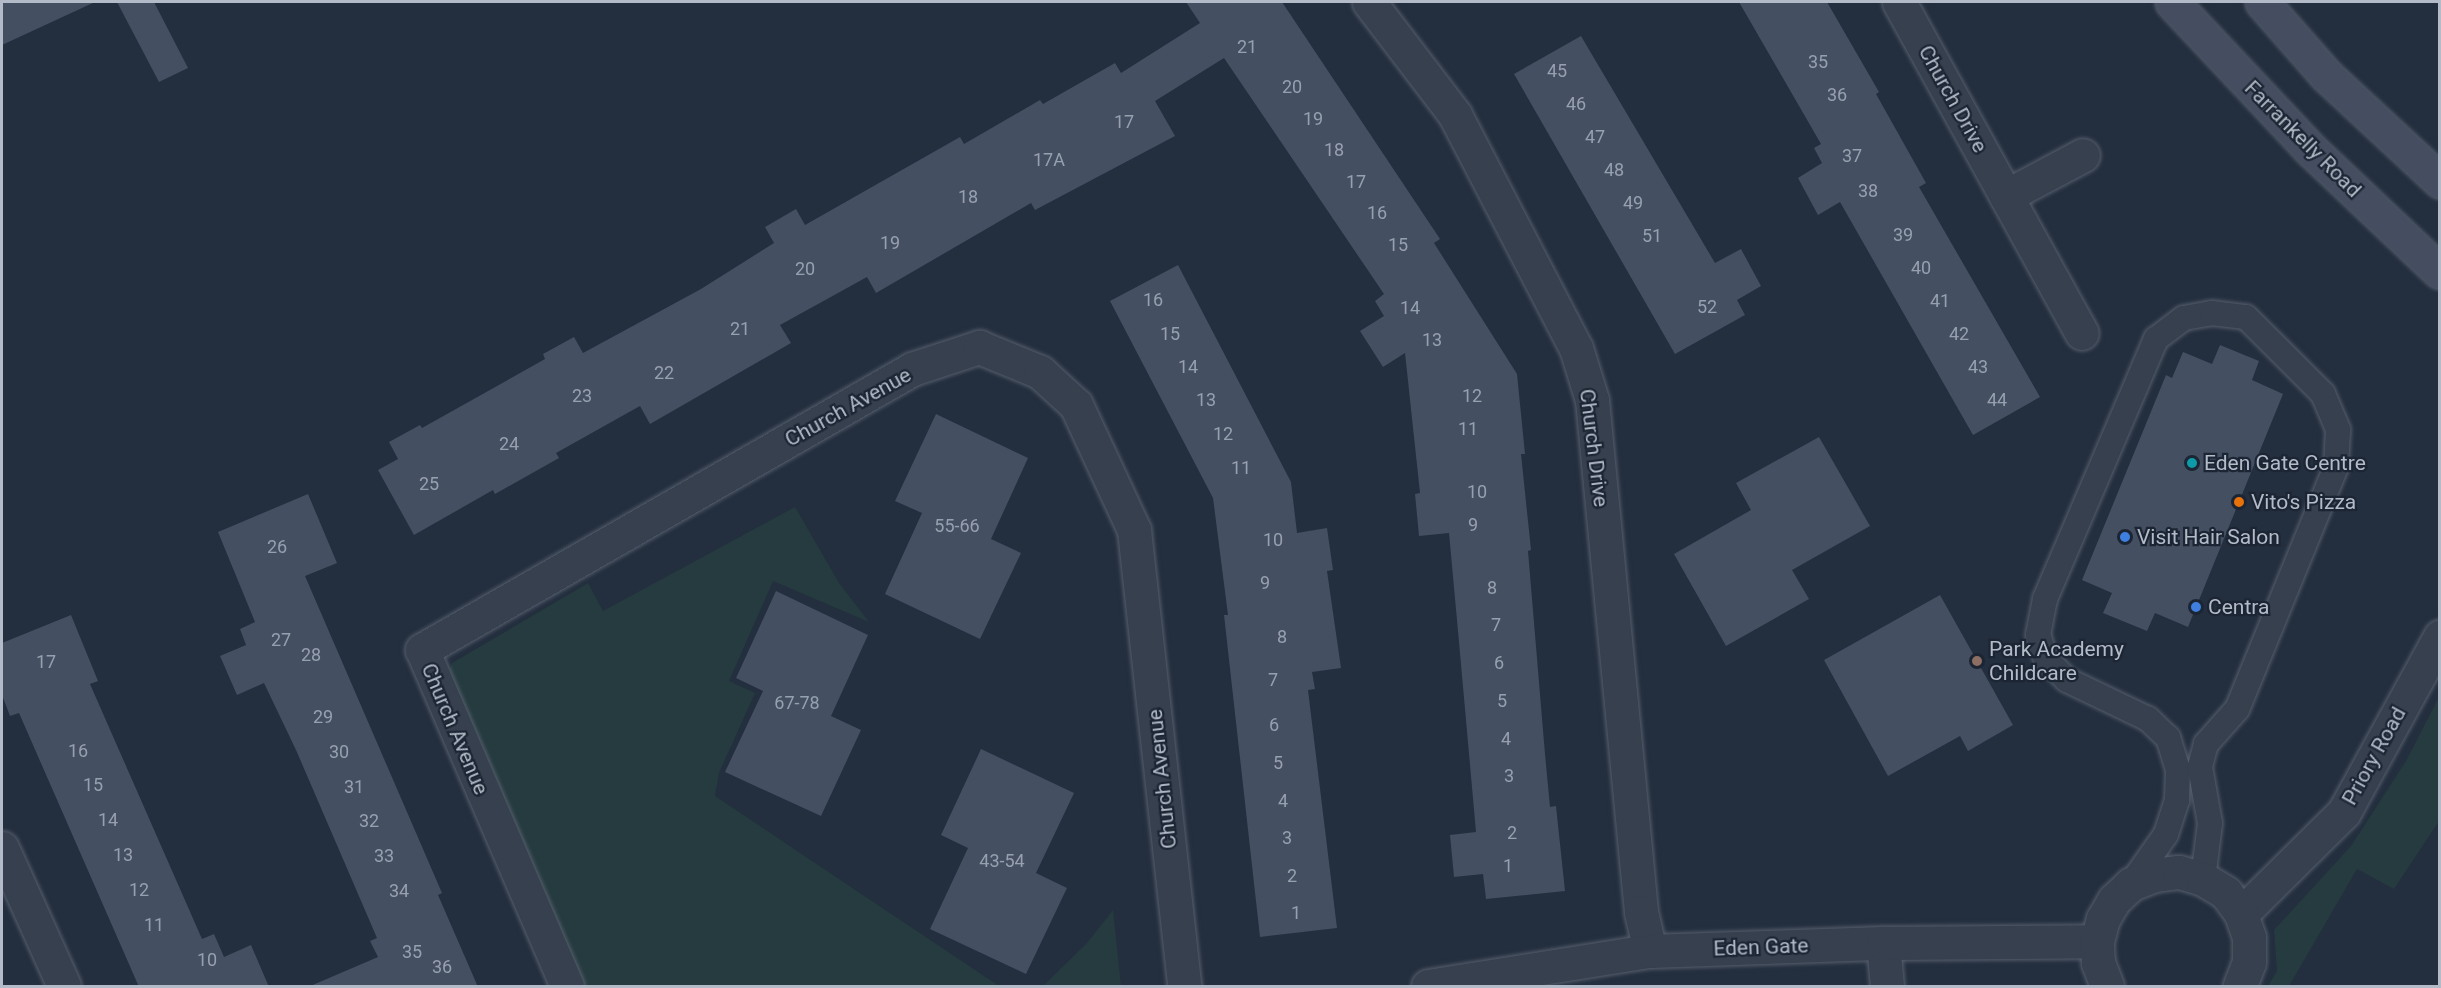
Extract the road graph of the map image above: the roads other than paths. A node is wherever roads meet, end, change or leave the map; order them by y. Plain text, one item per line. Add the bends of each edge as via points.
1 (1369, 2) edge
2 (1899, 2) edge
3 (2172, 2) edge
4 (2262, 2) edge
5 (2083, 155) dead end
6 (2439, 181) edge
7 (2006, 196) junction
8 (2439, 272) edge
9 (2082, 333) dead end
10 (2439, 637) edge
11 (2, 848) edge
12 (2203, 879) junction
13 (2132, 884) junction
14 (2241, 914) junction
15 (2097, 941) junction
16 (1883, 943) junction
17 (1650, 951) junction
18 (64, 987) edge
19 (567, 987) edge
20 (1184, 987) edge
21 (1428, 987) edge
22 (1887, 987) edge
23 (2107, 987) edge
24 (2241, 987) edge

1 - 17 street, Church Drive via 1455,115 1576,348 1586,379 1593,411 1641,912
2 - 7 street, Church Drive
3 - 8 main road, Farrankelly Road via 2309,148
4 - 6 main road via 2326,75
5 - 7 street
7 - 9 street, Church Drive
10 - 14 street, Priory Road via 2344,812
11 - 18 street
12 - 13 street via 2179,872 2154,875
12 - 13 lane via 2210,823 2200,766 2206,744 2237,709 2336,467 2338,430 2323,394 2246,317 2212,313 2184,318 2157,339 2045,599 2038,635 2046,659 2067,680 2148,719 2168,738 2178,770 2177,800 2166,834
12 - 14 street via 2226,893
13 - 15 street via 2114,900
14 - 24 street via 2249,937 2249,962
15 - 16 street, Eden Gate
15 - 23 street via 2098,963
16 - 17 street, Eden Gate
16 - 22 street
17 - 21 street, Eden Gate
19 - 20 street, Church Avenue via 422,650 912,369 979,347 1040,372 1076,405 1134,530

